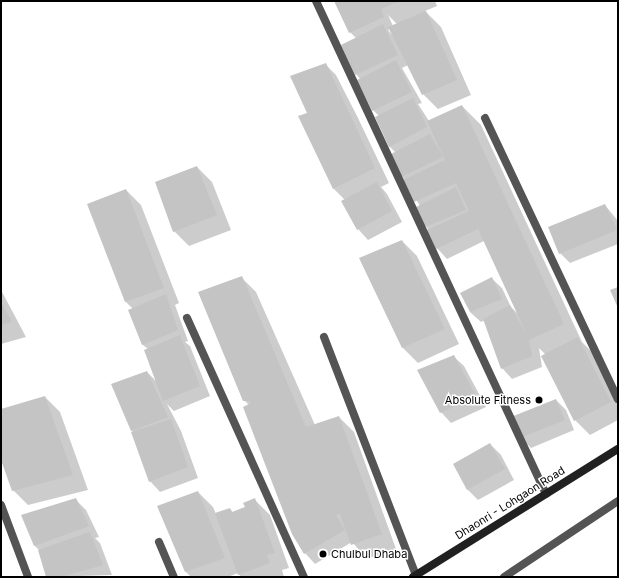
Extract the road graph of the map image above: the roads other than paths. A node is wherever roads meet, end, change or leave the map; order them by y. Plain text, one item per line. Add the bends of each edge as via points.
1 (316, 1) edge
2 (485, 118) dead end
3 (187, 318) dead end
4 (324, 337) dead end
5 (618, 399) edge
6 (618, 449) edge
7 (546, 494) junction
8 (618, 501) edge
9 (1, 505) edge
10 (160, 542) dead end
11 (414, 576) edge
12 (28, 577) edge
13 (174, 577) edge
14 (304, 577) edge
15 (504, 577) edge

1 - 7 street
2 - 5 street
3 - 14 street
4 - 11 street
6 - 7 main road, Dhaonri - Lohgaon Road
7 - 11 main road, Dhaonri - Lohgaon Road
8 - 15 street
9 - 12 street
10 - 13 street

